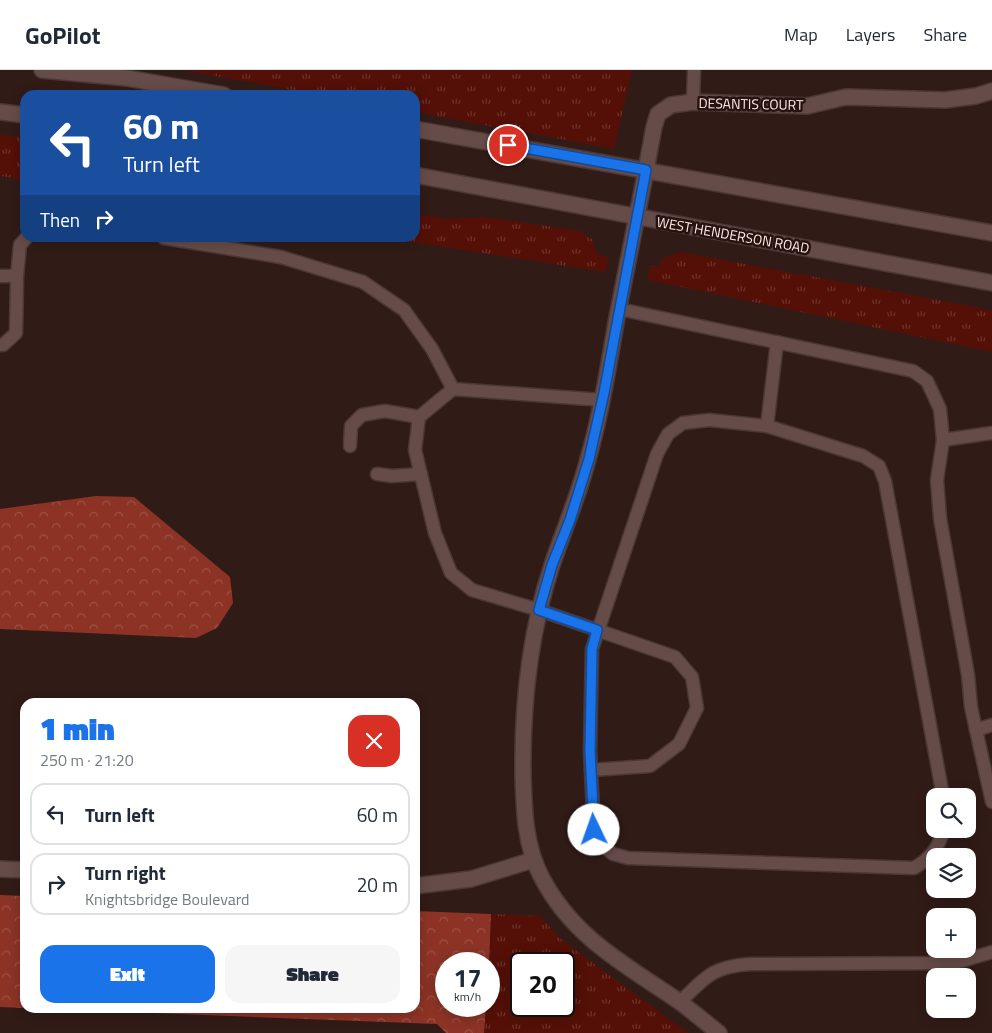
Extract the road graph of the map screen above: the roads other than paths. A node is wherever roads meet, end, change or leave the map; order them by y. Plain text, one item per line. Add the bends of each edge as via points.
1 (42, 70) edge
2 (694, 70) edge
3 (195, 90) edge
4 (992, 91) edge
5 (693, 102) junction
6 (0, 112) edge
7 (20, 114) edge
8 (420, 129) edge
9 (646, 170) junction
10 (420, 176) edge
11 (637, 217) junction
12 (992, 233) edge
13 (23, 242) edge
14 (187, 242) edge
15 (0, 276) edge
16 (17, 276) junction
17 (992, 283) edge
18 (619, 309) junction
19 (777, 342) junction
20 (0, 345) edge
21 (453, 389) junction
22 (602, 400) junction
23 (419, 417) junction
24 (767, 426) junction
25 (992, 434) edge
26 (944, 440) junction
27 (350, 446) dead end
28 (377, 474) dead end
29 (421, 474) junction
30 (539, 610) junction
31 (597, 630) junction
32 (992, 725) edge
33 (976, 730) junction
34 (591, 770) junction
35 (942, 788) edge
36 (992, 802) edge
37 (941, 838) edge
38 (533, 860) junction
39 (0, 868) edge
40 (20, 870) edge
41 (420, 885) edge
42 (992, 952) edge
43 (680, 1002) junction
44 (719, 1033) edge

1 - 3 street via 126,78
2 - 5 lane
4 - 5 street, DESANTIS COURT via 945,100 846,97 807,106
5 - 9 street, DESANTIS COURT via 670,105 658,114
6 - 7 street
8 - 9 street
9 - 11 street, DESANTIS COURT
9 - 12 street
10 - 11 street, WEST HENDERSON ROAD
11 - 17 street, WEST HENDERSON ROAD
11 - 18 street, DESANTIS COURT
13 - 16 lane
14 - 21 lane via 281,258 363,282 404,310 432,349
15 - 16 lane
16 - 20 lane via 16,333
18 - 19 lane
18 - 22 street, DESANTIS COURT
19 - 24 lane
19 - 26 lane via 913,371 927,381 940,409
21 - 22 lane
21 - 23 lane
22 - 30 street, DESANTIS COURT via 589,459
23 - 27 lane via 385,411 362,415 351,426
23 - 29 lane via 415,450
24 - 31 lane via 709,420 683,423 668,434 657,454
24 - 35 lane via 862,456 879,466 885,481
25 - 26 lane
26 - 33 lane via 937,480 940,518
28 - 29 lane
29 - 30 lane via 435,533 452,573 472,590
30 - 31 lane
30 - 38 street, DESANTIS COURT via 528,674 523,755 527,835
31 - 34 lane via 592,649
31 - 34 lane via 675,658 692,677 697,708 679,744 650,766
32 - 33 lane
33 - 36 lane
34 - 37 lane via 594,830 602,845 614,854 628,858 914,868 927,860
38 - 41 street via 471,879
38 - 43 street, DESANTIS COURT via 559,907 580,931
39 - 40 street
42 - 43 lane via 955,964 728,966 704,979
43 - 44 street, DESANTIS COURT

